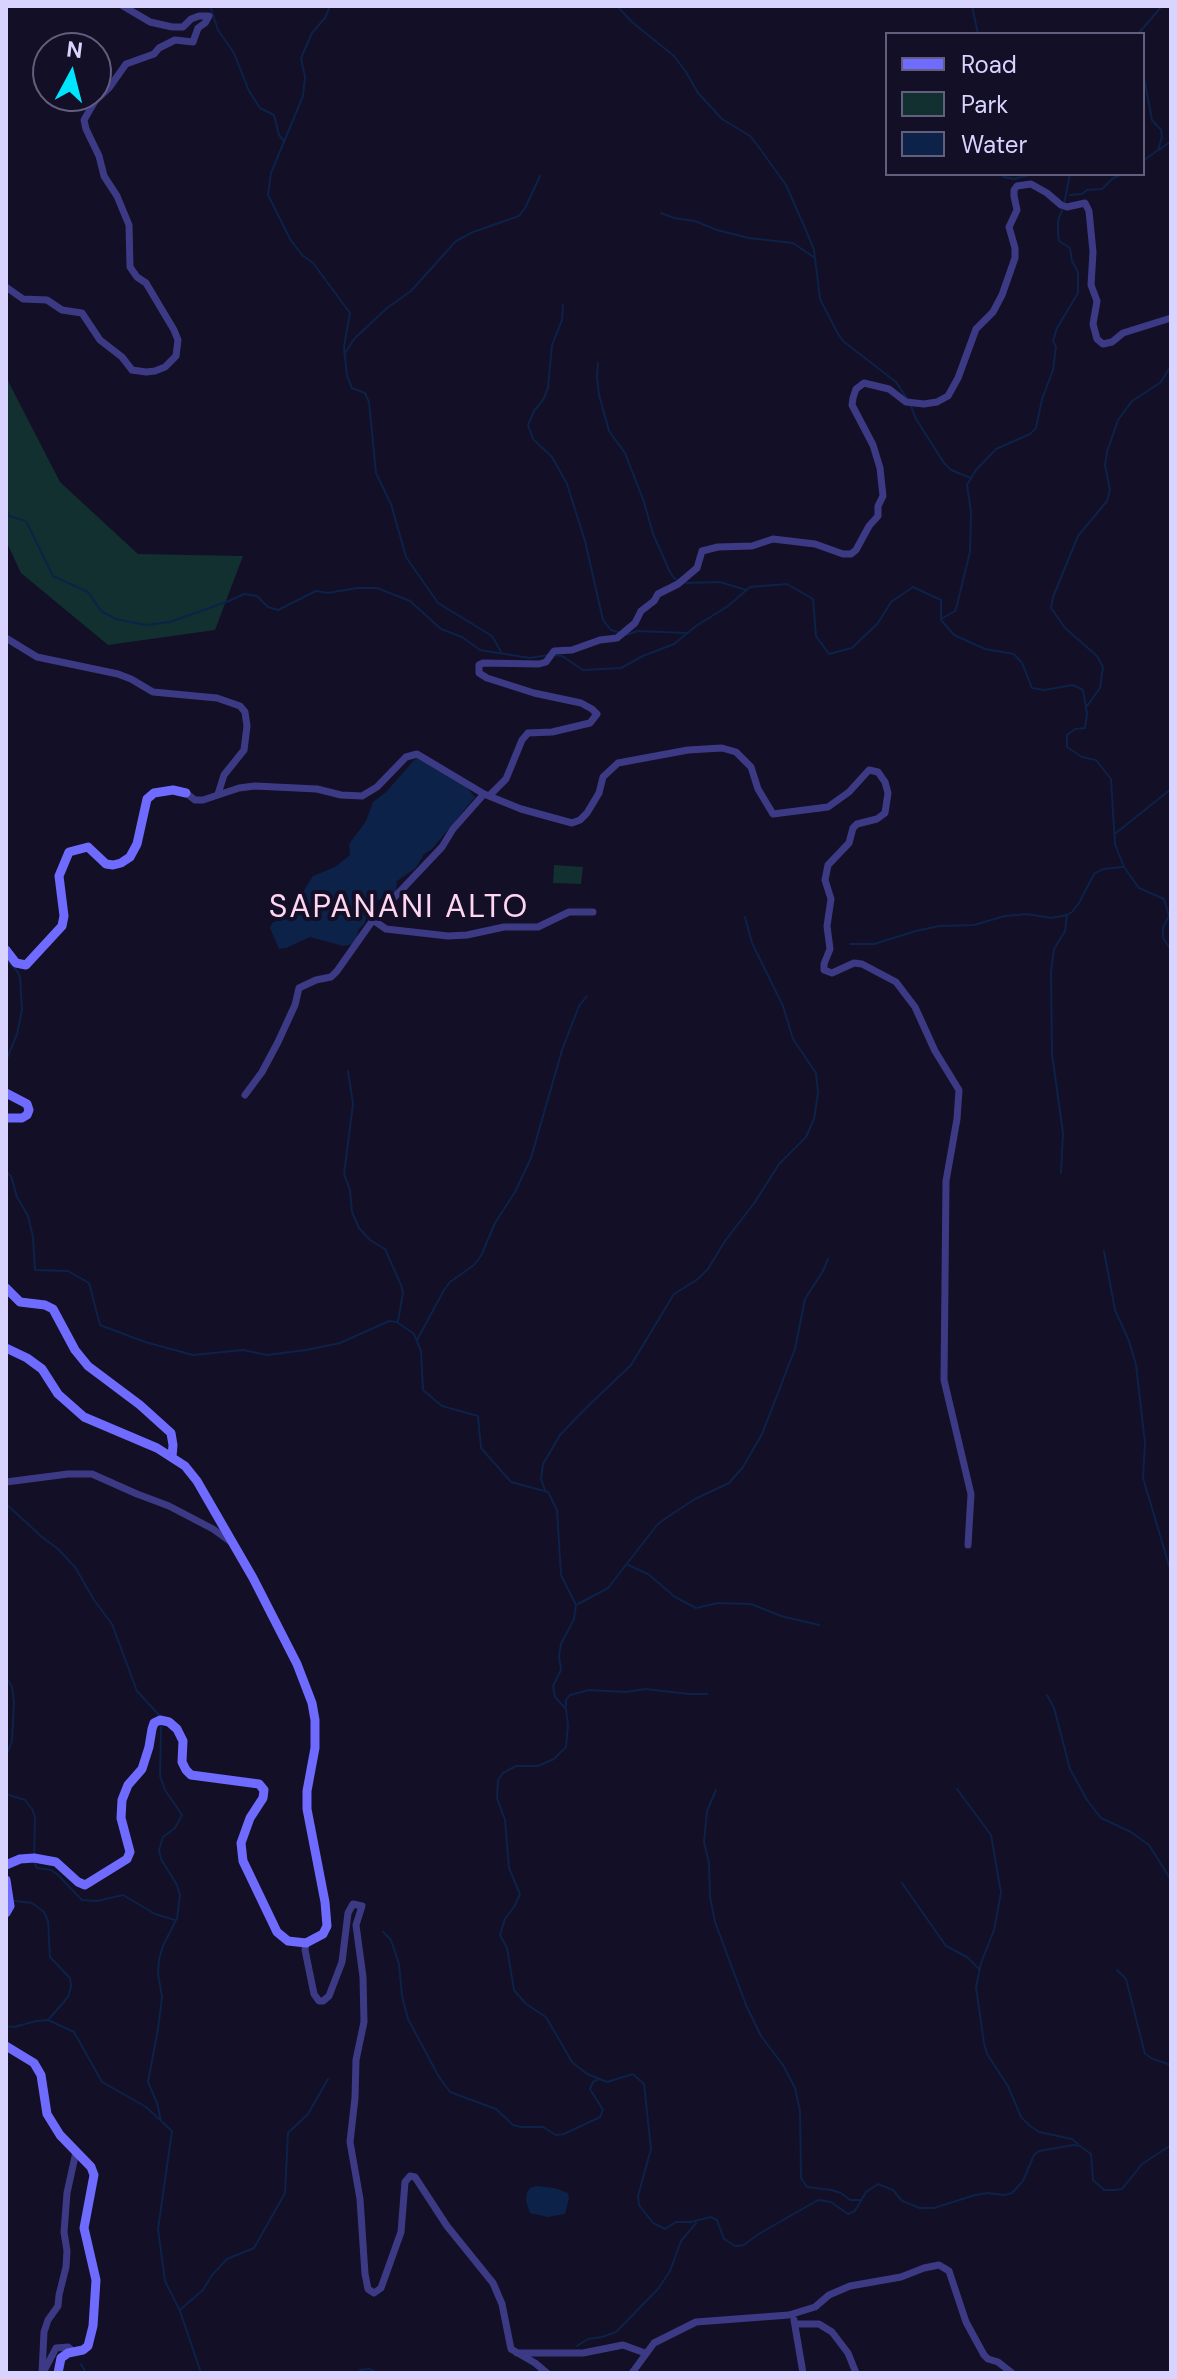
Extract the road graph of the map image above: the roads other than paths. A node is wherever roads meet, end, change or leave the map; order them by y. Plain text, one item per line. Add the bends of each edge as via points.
1 (123, 6) edge
2 (6, 287) edge
3 (1171, 318) edge
4 (6, 638) edge
5 (186, 793) joint
6 (218, 794) junction
7 (487, 794) junction
8 (593, 912) dead end
9 (373, 920) junction
10 (6, 950) edge
11 (6, 1093) edge
12 (245, 1095) dead end
13 (6, 1118) edge
14 (6, 1288) edge
15 (6, 1348) edge
16 (172, 1457) junction
17 (6, 1482) edge
18 (233, 1544) junction
19 (968, 1545) dead end
20 (6, 1865) edge
21 (6, 1880) edge
22 (6, 1913) edge
23 (306, 1943) junction
24 (6, 2046) edge
25 (76, 2152) junction
26 (792, 2315) junction
27 (796, 2324) junction
28 (74, 2352) junction
29 (515, 2353) junction
30 (645, 2353) junction
31 (43, 2373) edge
32 (58, 2373) edge
33 (547, 2373) edge
34 (632, 2373) edge
35 (803, 2373) edge
36 (856, 2373) edge
37 (1012, 2373) edge

1 - 2 street via 150,22 172,27 209,16 193,42 175,40 126,64 84,120 129,225 130,267 174,330 176,356 155,371 132,370 100,340 82,313 62,310 47,300 23,299
3 - 7 street via 1123,333 1112,342 1097,339 1085,203 1067,207 1031,184 1017,186 1017,210 1009,227 1015,258 1002,295 976,329 948,396 924,404 906,402 874,385 864,383 856,389 852,405 871,438 883,496 878,516 856,550 843,554 773,539 702,551 697,568 658,594 617,638 554,651 539,664 479,665 479,673 487,678 581,703 597,714 590,723 528,733 506,779
4 - 6 street via 37,657 118,674 153,692 217,698 240,706 247,726 244,750 224,775
5 - 6 street via 195,800
5 - 10 street via 173,790 147,799 137,844 121,863 106,864 88,847 69,852 59,876 62,926 26,965 16,963
6 - 7 street via 255,786 362,796 406,757 417,754
7 - 9 street
7 - 19 street via 572,823 587,813 603,777 618,763 722,748 746,759 773,814 828,807 869,770 885,782 885,813 857,824 849,843 828,865 830,949 824,970 832,973 862,964 896,982 959,1090 946,1181 943,1341 946,1394 971,1494
8 - 9 street via 569,912 538,927 448,936 386,929
9 - 12 street via 331,977 299,988 278,1042
11 - 13 street via 29,1110 22,1118
14 - 16 street via 20,1302 53,1309 88,1366 171,1433
15 - 16 street via 42,1369 58,1394 84,1417
16 - 18 street via 197,1481
17 - 18 street via 92,1474 169,1506
18 - 23 street via 312,1703 315,1748 307,1809 327,1926
20 - 23 street via 20,1859 56,1862 85,1885 127,1859 122,1800 142,1769 154,1723 169,1722 183,1741 182,1762 191,1775 259,1784 264,1790 241,1843 243,1861 277,1932 288,1941
21 - 22 street
23 - 29 street via 315,1998 323,2001 342,1962 348,1913 353,1904 362,1906 356,1925 364,2022 350,2142 368,2289 374,2293 381,2288 401,2232 405,2182 412,2176 493,2283
24 - 25 street via 34,2063 47,2114
25 - 28 street via 94,2175 84,2228 96,2280 88,2346
25 - 31 street via 66,2206 66,2267 58,2306 44,2332
26 - 27 street
26 - 30 street via 696,2322
26 - 37 street via 850,2286 944,2267 980,2350
27 - 35 street
27 - 36 street via 819,2324 832,2332
28 - 31 street via 56,2348
28 - 32 street via 61,2358
29 - 30 street via 583,2353 623,2345
29 - 33 street
30 - 34 street

